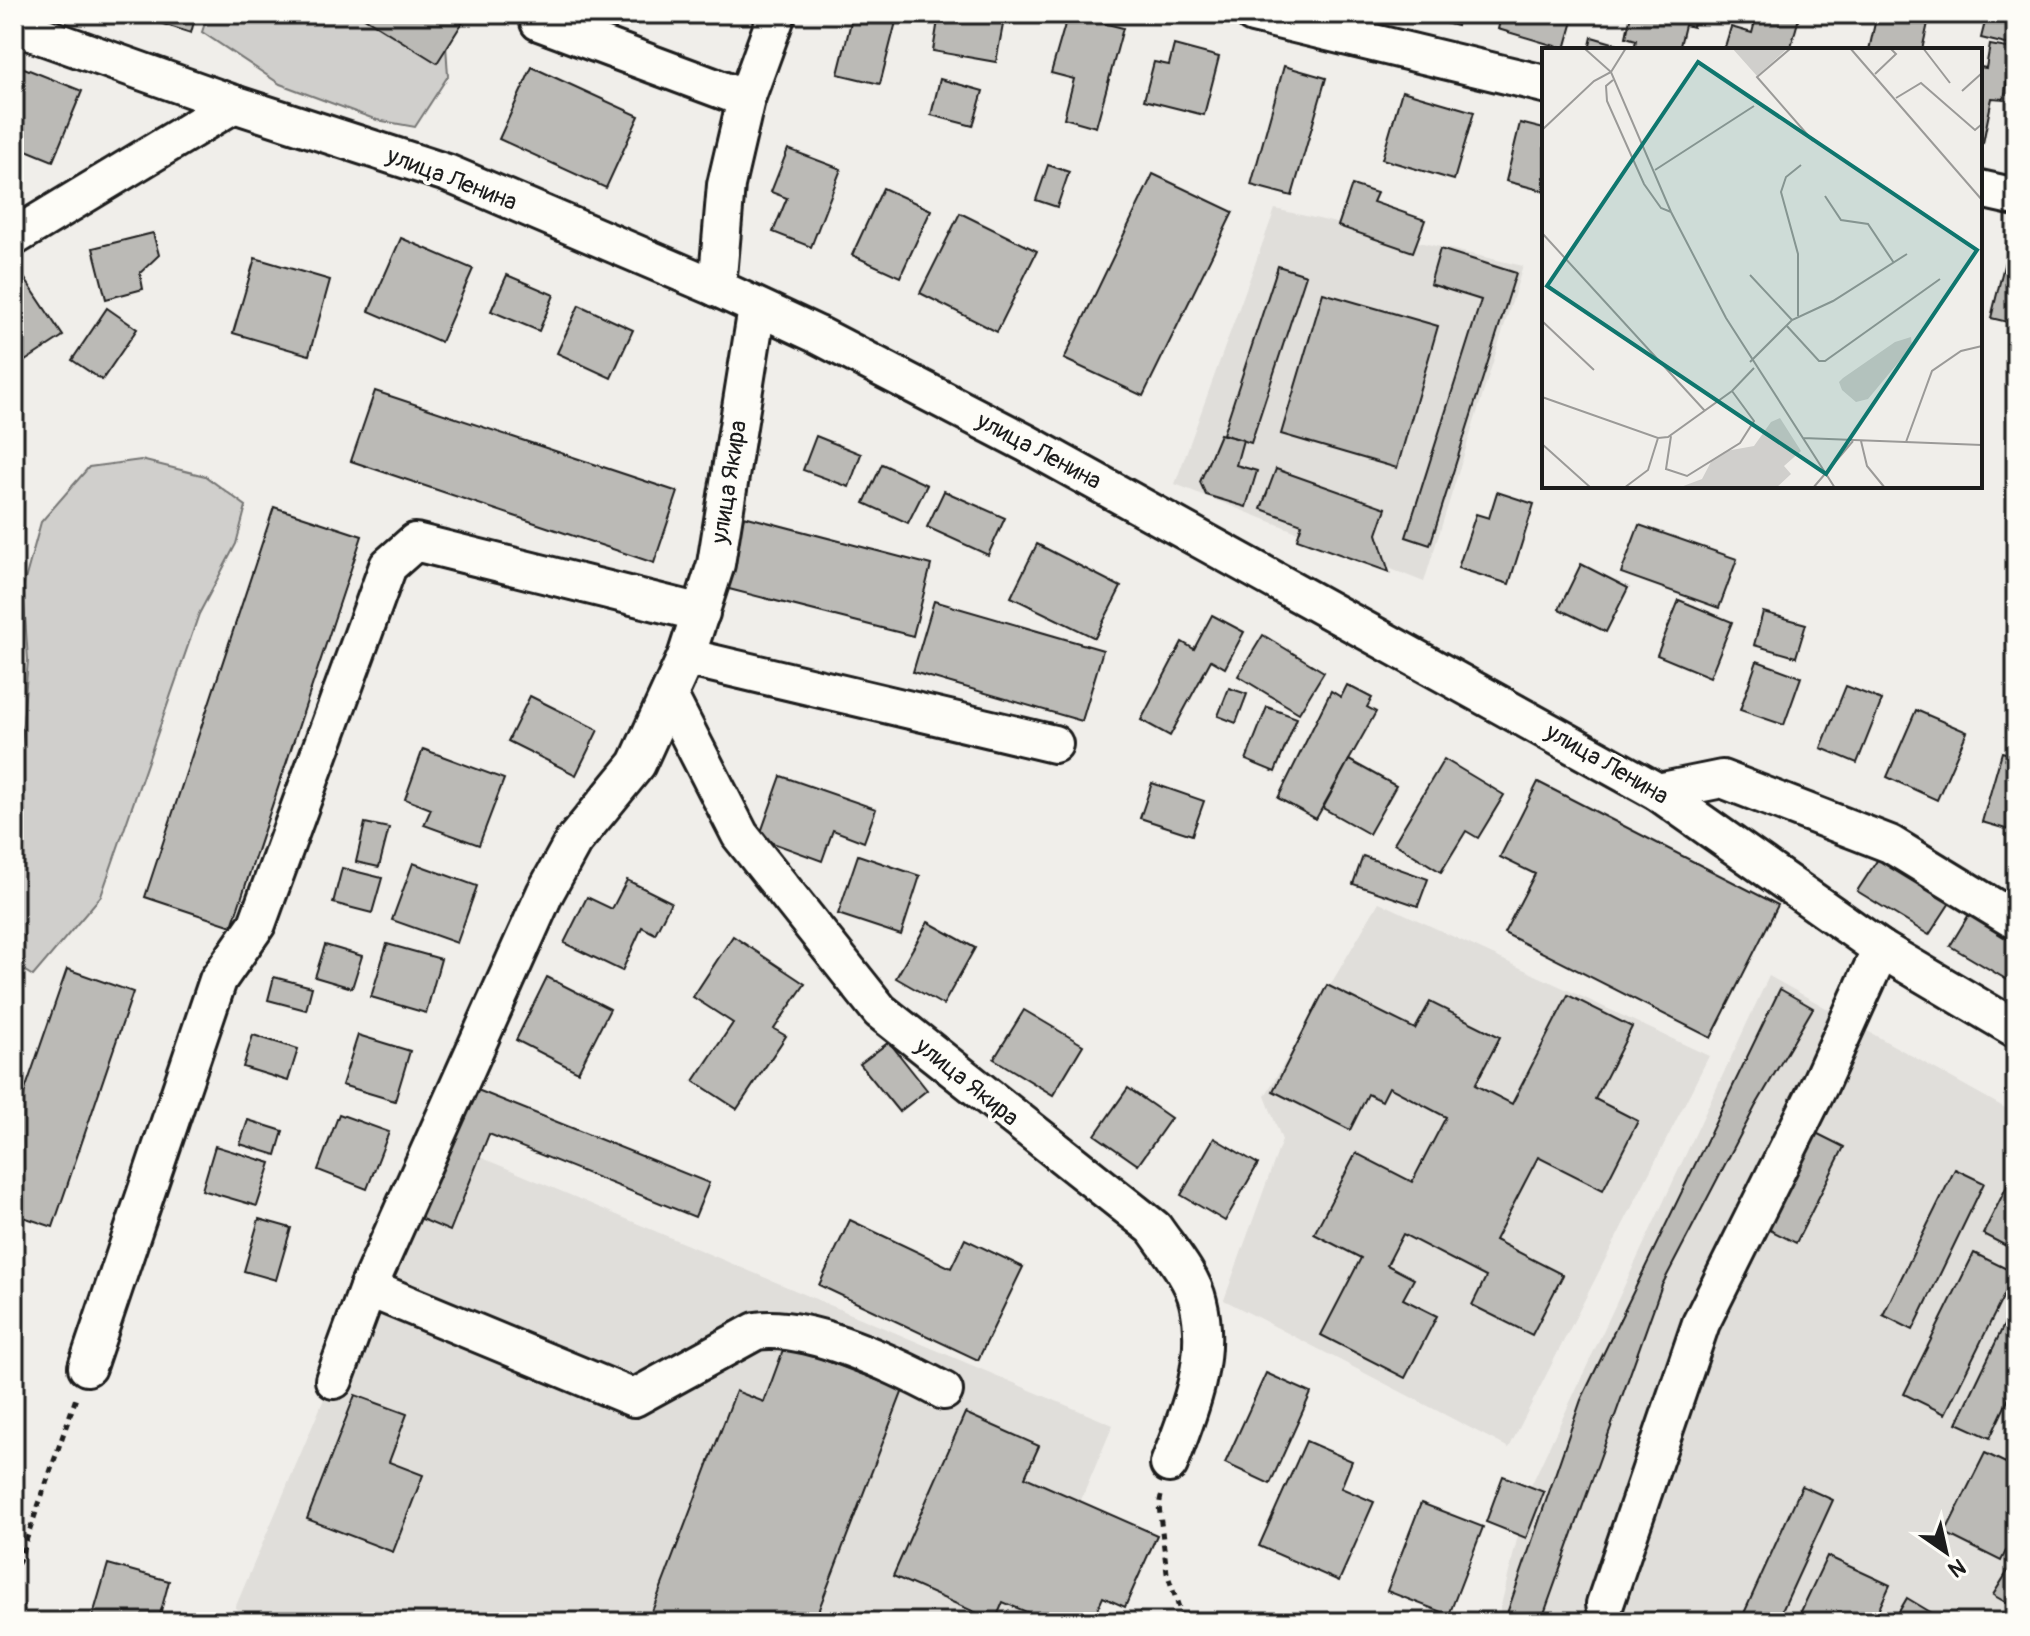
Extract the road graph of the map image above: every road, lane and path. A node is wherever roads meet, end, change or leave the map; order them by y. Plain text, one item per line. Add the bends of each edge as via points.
1 (539, 14) edge
2 (777, 14) edge
3 (1253, 14) edge
4 (14, 26) edge
5 (1542, 84) edge
6 (746, 99) junction
7 (234, 104) junction
8 (1982, 189) edge
9 (2016, 197) edge
10 (14, 237) edge
11 (717, 288) junction
12 (757, 308) junction
13 (701, 613) junction
14 (686, 657) junction
15 (670, 698) junction
16 (1054, 744) dead end
17 (1658, 792) junction
18 (2016, 921) edge
19 (1881, 949) junction
20 (2016, 1029) edge
21 (368, 1288) junction
22 (87, 1367) joint
23 (334, 1380) dead end
24 (944, 1391) dead end
25 (1169, 1464) joint
26 (14, 1575) edge
27 (1605, 1604) dead end
28 (1184, 1622) edge

1 - 6 street via 539,22
2 - 6 street
3 - 5 street
4 - 7 street, улица Ленина
6 - 11 street via 726,185
7 - 10 street
7 - 11 street, улица Ленина via 447,173
8 - 9 street
11 - 12 street, улица Ленина
12 - 13 street, улица Якира via 716,564
12 - 17 street, улица Ленина via 1026,443
13 - 14 street, улица Якира
13 - 22 street via 415,542 388,566 257,924 218,980
14 - 15 street, улица Якира
14 - 16 street
15 - 21 street, улица Якира via 637,764 573,842 545,893
15 - 25 street, улица Якира via 740,835 880,1011 1154,1228 1178,1262 1198,1301 1202,1354 1191,1409
17 - 18 street via 1722,779 1890,844
17 - 19 street, улица Ленина
19 - 20 street, улица Ленина
19 - 27 street via 1701,1323
21 - 23 street, улица Якира
21 - 24 street via 634,1398 756,1331 779,1328 898,1366
22 - 26 path
25 - 28 path via 1159,1506 1167,1573

